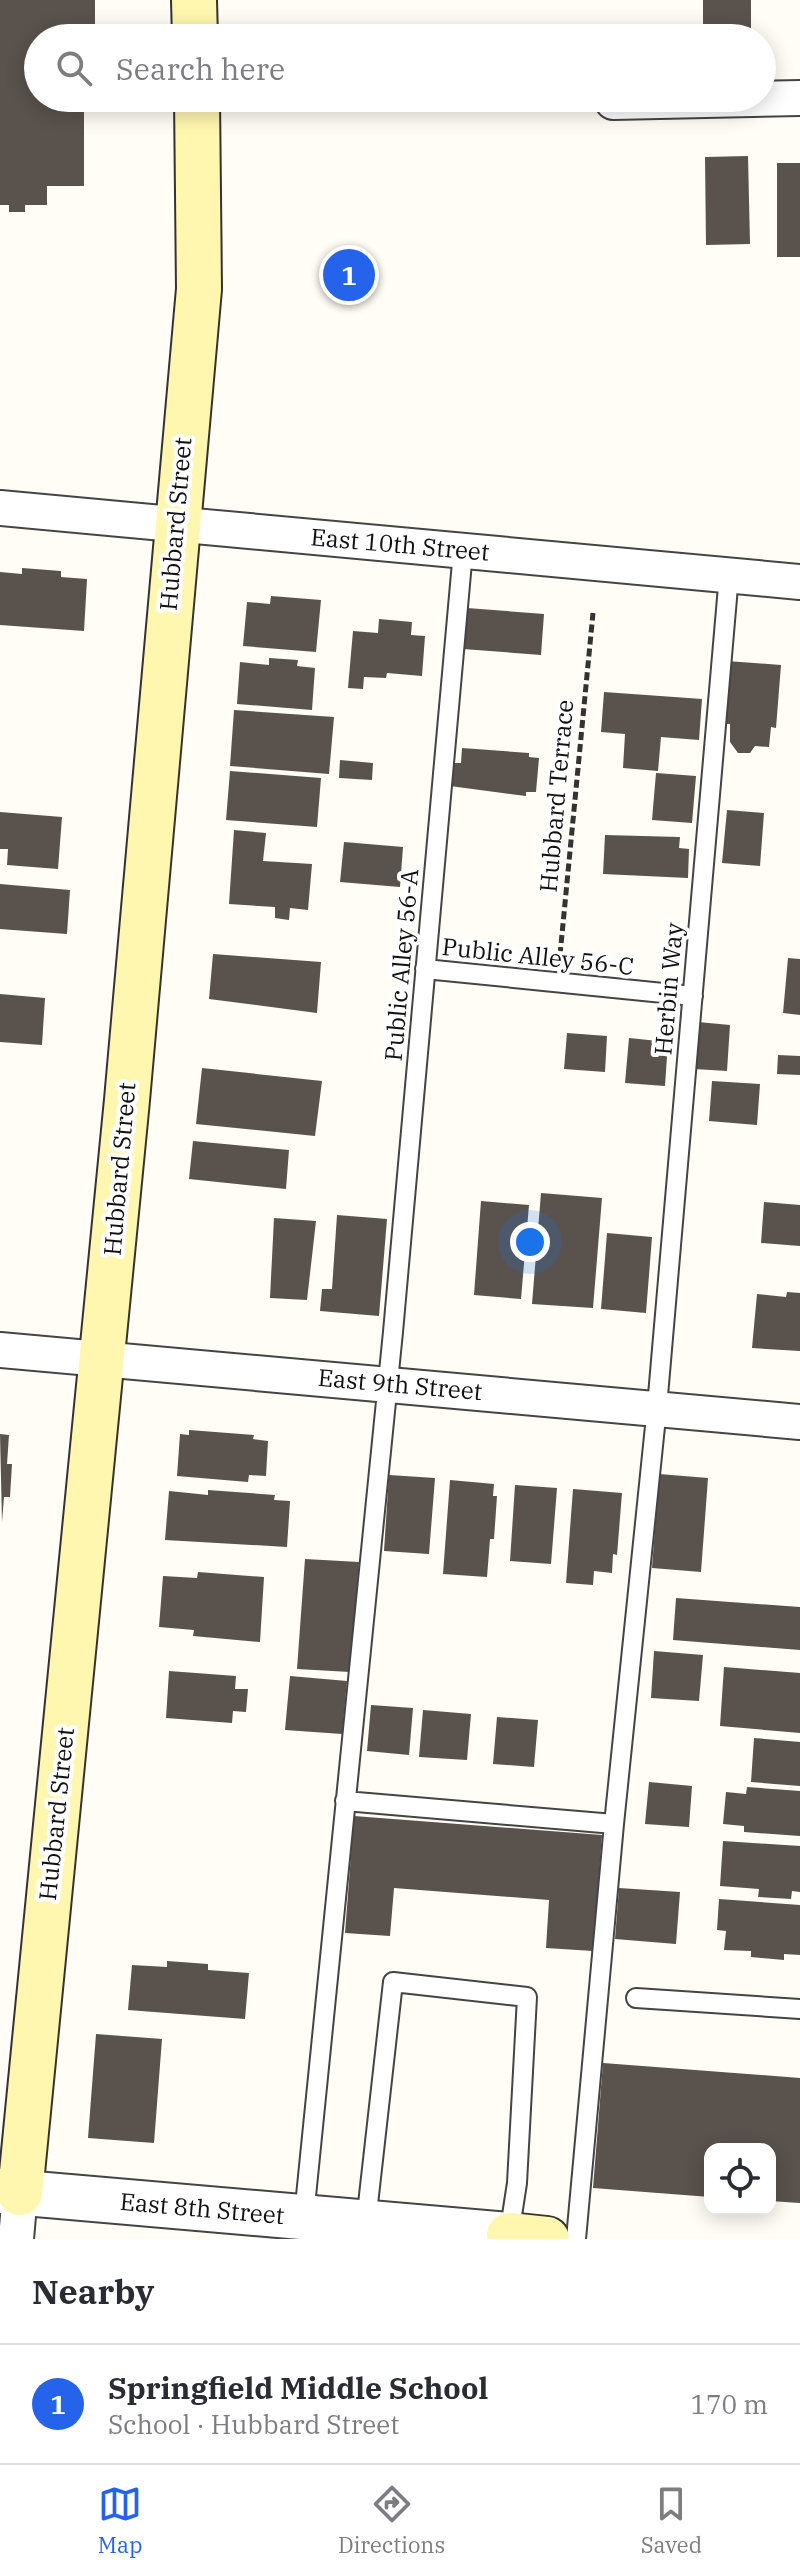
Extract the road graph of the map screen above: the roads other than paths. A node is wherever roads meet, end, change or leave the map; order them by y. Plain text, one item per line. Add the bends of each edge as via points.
1 (194, 0) edge
2 (195, 24) edge
3 (800, 98) edge
4 (776, 99) edge
5 (197, 112) edge
6 (0, 508) edge
7 (176, 525) junction
8 (463, 551) junction
9 (729, 575) junction
10 (800, 582) edge
11 (425, 969) junction
12 (693, 996) junction
13 (0, 1350) edge
14 (103, 1359) junction
15 (387, 1383) junction
16 (657, 1407) junction
17 (800, 1422) edge
18 (345, 1801) junction
19 (614, 1824) junction
20 (636, 1998) dead end
21 (800, 2009) edge
22 (10, 2192) edge
23 (366, 2222) junction
24 (303, 2228) edge
25 (522, 2238) edge
26 (16, 2239) edge
27 (576, 2239) edge

1 - 2 main road
3 - 4 street
5 - 7 main road, Hubbard Street via 199,289
6 - 7 street, East 10th Street
7 - 8 street, East 10th Street
7 - 14 main road, Hubbard Street
8 - 9 street, East 10th Street
8 - 11 lane, Public Alley 56-A
9 - 10 street, East 10th Street
9 - 12 lane, Herbin Way
11 - 12 lane, Public Alley 56-C
11 - 15 lane, Public Alley 56-A
12 - 16 lane, Herbin Way
13 - 14 street, East 9th Street
14 - 15 street, East 9th Street
14 - 22 main road, Hubbard Street
15 - 16 street, East 9th Street
15 - 18 lane, Public Alley 56-A
16 - 17 street, East 9th Street
16 - 19 lane, Herbin Way
18 - 19 lane
18 - 24 lane, Public Alley 56-A
19 - 27 lane, Herbin Way
20 - 21 lane
22 - 24 street, East 8th Street
22 - 26 street, Hubbard Street
23 - 24 street, East 8th Street
23 - 25 street, East 8th Street
23 - 25 lane via 393,1982 527,1997 517,2183

